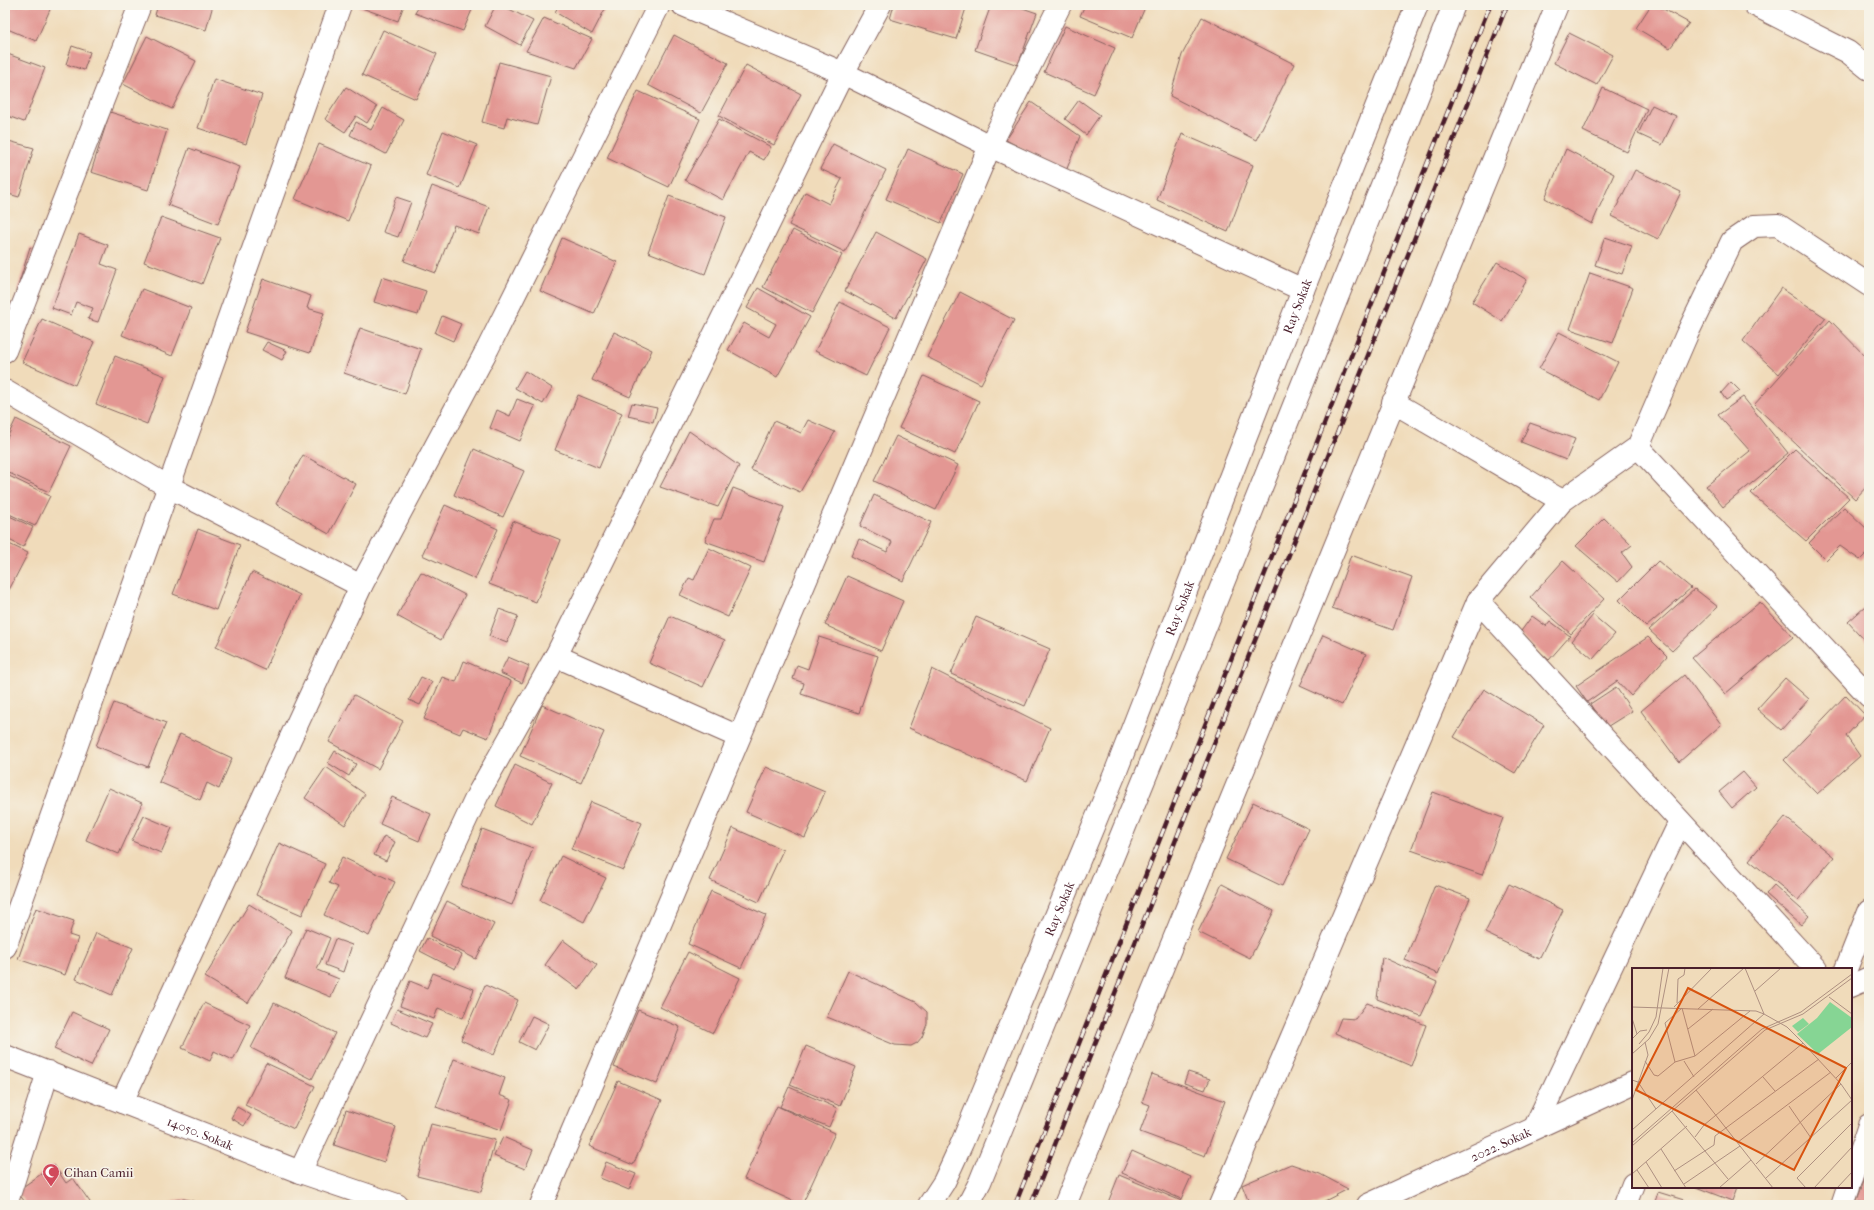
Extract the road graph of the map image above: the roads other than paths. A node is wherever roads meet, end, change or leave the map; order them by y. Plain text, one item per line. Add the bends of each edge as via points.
1 (140, 5) edge
2 (340, 5) edge
3 (659, 5) edge
4 (683, 5) edge
5 (880, 5) edge
6 (1060, 5) edge
7 (1417, 5) edge
8 (1454, 5) edge
9 (1557, 5) edge
10 (1754, 5) edge
11 (1869, 69) edge
12 (843, 73) junction
13 (990, 146) junction
14 (1869, 285) edge
15 (1303, 290) junction
16 (5, 351) edge
17 (5, 392) edge
18 (1393, 402) junction
19 (1638, 447) junction
20 (169, 487) junction
21 (1562, 501) junction
22 (361, 586) junction
23 (1478, 601) junction
24 (556, 656) junction
25 (1869, 696) edge
26 (739, 737) junction
27 (1680, 822) junction
28 (1869, 911) edge
29 (5, 947) edge
30 (1815, 968) edge
31 (1846, 968) edge
32 (1869, 978) edge
33 (1852, 986) edge
34 (5, 1056) edge
35 (48, 1072) junction
36 (1632, 1083) edge
37 (122, 1102) junction
38 (1869, 1126) edge
39 (1535, 1127) junction
40 (300, 1172) junction
41 (1852, 1176) edge
42 (1632, 1187) edge
43 (1848, 1188) edge
44 (6, 1205) edge
45 (397, 1205) edge
46 (541, 1205) edge
47 (929, 1205) edge
48 (968, 1205) edge
49 (1065, 1205) edge
50 (1220, 1205) edge
51 (1368, 1205) edge
52 (1625, 1205) edge
53 (1842, 1205) edge

1 - 16 street
2 - 20 street
3 - 22 street via 488,348
4 - 12 street
5 - 12 street
6 - 13 street
7 - 15 street, Ray Sokak
8 - 48 street via 1156,750 980,1182
9 - 18 street
10 - 11 street via 1848,52
12 - 13 street
12 - 24 street
13 - 15 street
13 - 26 street
14 - 19 street via 1778,225 1754,226 1732,241 1687,334
15 - 47 street, Ray Sokak via 1116,771 965,1135 944,1182
17 - 20 street
18 - 21 street
18 - 49 street
19 - 21 street
19 - 25 street
20 - 22 street
20 - 29 street
21 - 23 street
22 - 37 street
23 - 27 street
23 - 50 street
24 - 26 street
24 - 40 street via 478,794
26 - 46 street
27 - 30 street
27 - 39 street
28 - 31 street
32 - 33 street
34 - 35 street, 14050. Sokak
35 - 37 street, 14050. Sokak
35 - 44 street
36 - 39 street, 2022. Sokak
37 - 40 street, 14050. Sokak
38 - 41 street
39 - 51 street, 2022. Sokak
40 - 45 street, 14050. Sokak
42 - 52 street
43 - 53 street

